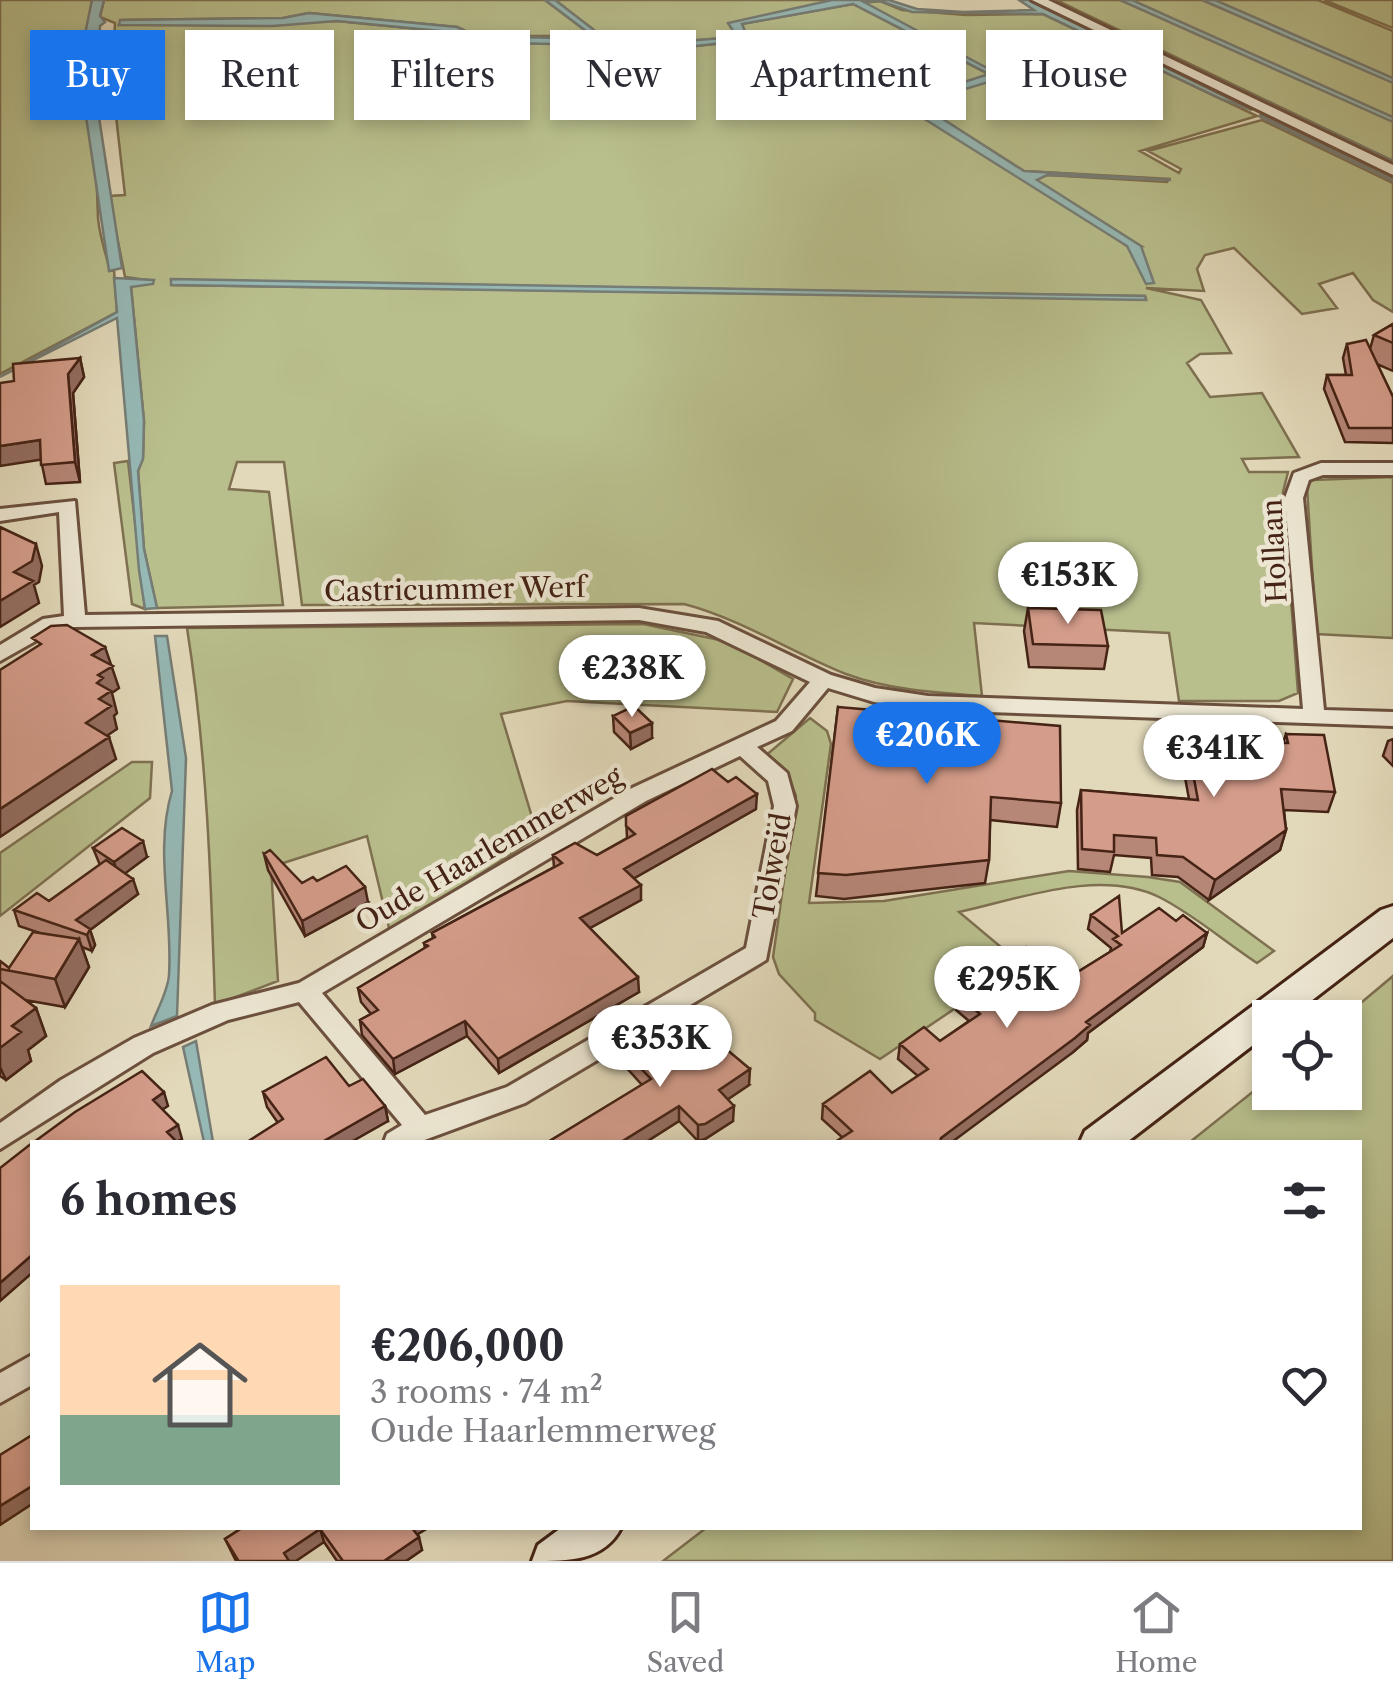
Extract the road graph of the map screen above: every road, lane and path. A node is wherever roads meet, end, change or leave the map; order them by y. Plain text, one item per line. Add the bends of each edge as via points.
1 (1038, 0) edge
2 (1393, 171) edge
3 (1393, 469) edge
4 (0, 514) edge
5 (75, 621) junction
6 (0, 654) edge
7 (823, 680) junction
8 (1314, 716) junction
9 (1393, 719) edge
10 (743, 748) junction
11 (1393, 919) edge
12 (305, 991) junction
13 (420, 1128) junction
14 (0, 1138) edge
15 (400, 1140) edge
16 (1101, 1140) edge
17 (30, 1370) edge
18 (0, 1389) edge
19 (595, 1530) edge
20 (555, 1561) edge

1 - 2 street
3 - 8 street, Hollaan via 1320,469 1301,478 1294,498
4 - 5 street via 68,504
5 - 6 street, Castricummer Werf via 50,624
5 - 7 street, Castricummer Werf via 668,615 755,644
7 - 8 street via 928,703
7 - 10 street, Oude Haarlemmerweg via 784,726
8 - 9 street
10 - 12 street, Oude Haarlemmerweg via 638,795
10 - 13 street, Tolweid via 779,778 785,806 757,953 516,1095
11 - 16 main road
12 - 13 street
12 - 14 street, Oude Haarlemmerweg via 250,1000 118,1055
13 - 15 street, Tolweid
17 - 18 street
19 - 20 main road

